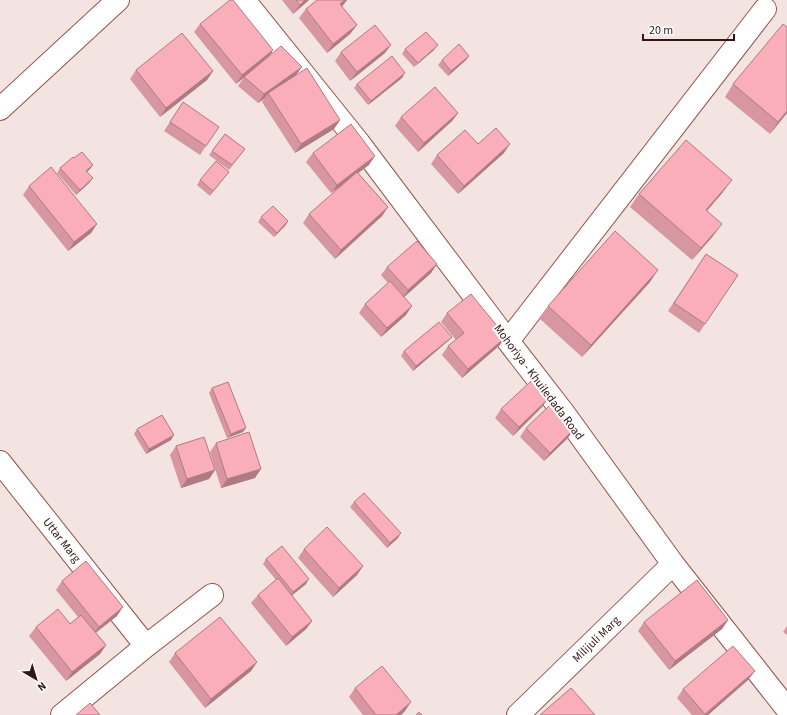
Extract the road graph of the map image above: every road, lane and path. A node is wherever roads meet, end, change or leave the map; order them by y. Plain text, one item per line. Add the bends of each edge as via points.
1 (118, 0) edge
2 (244, 0) edge
3 (765, 8) dead end
4 (0, 109) edge
5 (508, 341) junction
6 (0, 462) edge
7 (673, 564) junction
8 (212, 595) dead end
9 (146, 646) junction
10 (787, 709) edge
11 (62, 715) edge
12 (518, 715) edge

1 - 4 street
2 - 5 street, Mohoriya - Khuiledada Road via 359,143
3 - 5 street
5 - 7 street, Mohoriya - Khuiledada Road
6 - 9 street, Uttar Marg
7 - 10 street, Mohoriya - Khuiledada Road
7 - 12 street, Milijuli Marg
8 - 9 street
9 - 11 street

